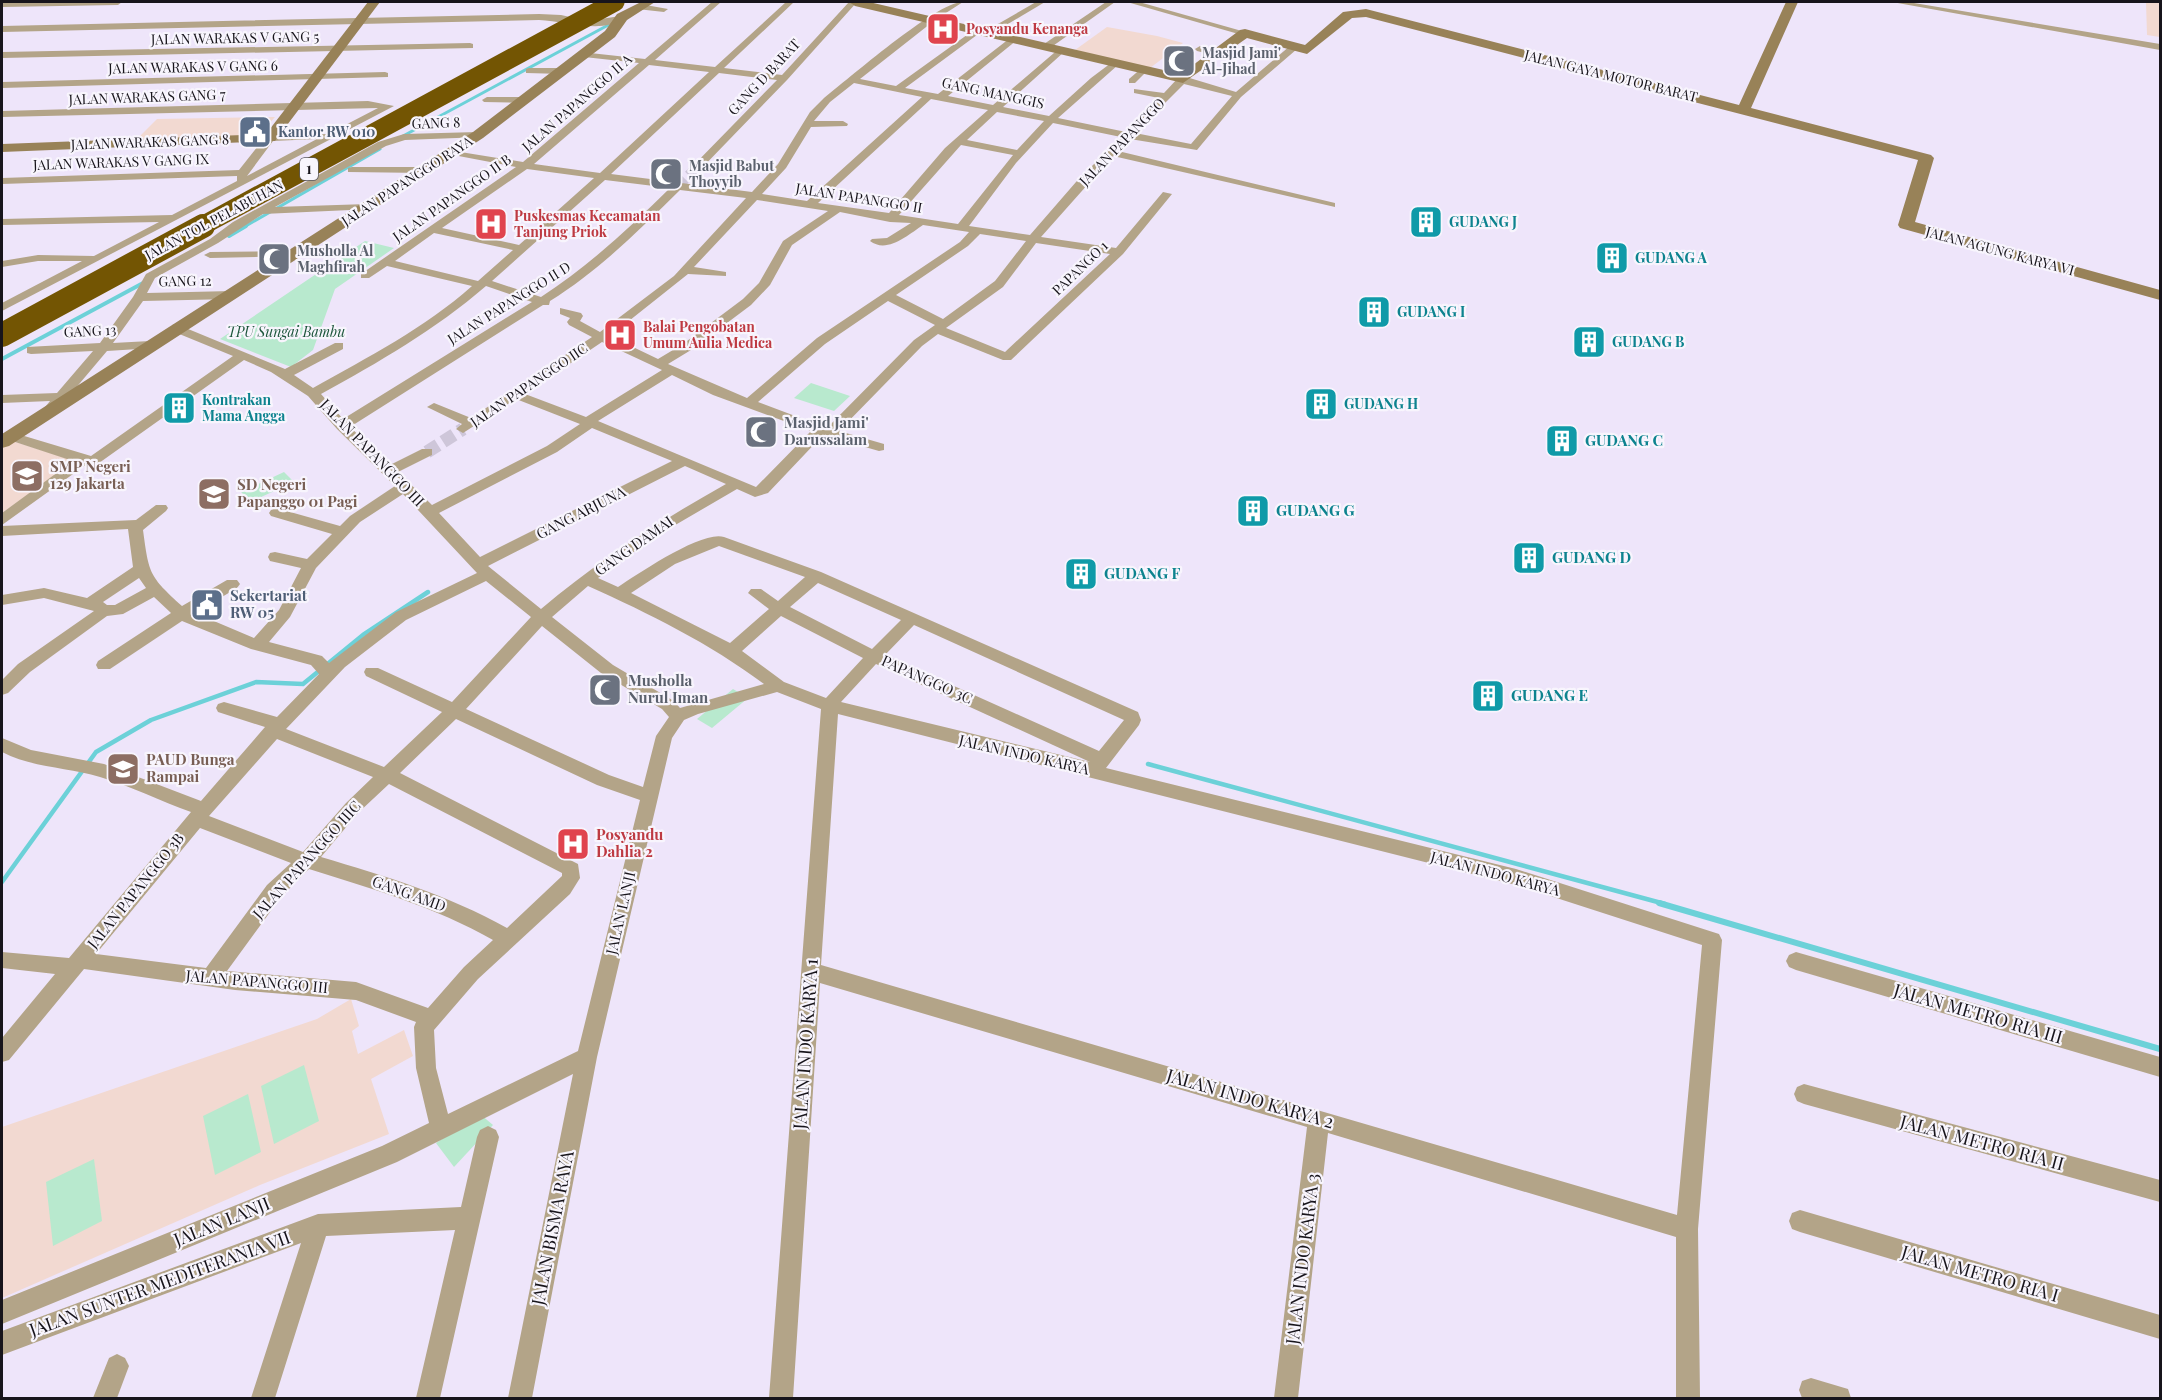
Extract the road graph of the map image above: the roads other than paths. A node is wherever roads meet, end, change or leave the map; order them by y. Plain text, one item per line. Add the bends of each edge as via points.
1 (118, 2) edge
2 (374, 2) edge
3 (600, 2) edge
4 (717, 2) edge
5 (790, 2) edge
6 (854, 2) edge
7 (959, 2) edge
8 (1041, 2) edge
9 (1111, 2) edge
10 (1131, 2) edge
11 (1896, 2) edge
12 (2, 4) edge
13 (644, 6) edge
14 (1775, 6) edge
15 (1790, 7) edge
16 (664, 9) dead end
17 (618, 17) edge
18 (932, 18) junction
19 (359, 22) junction
20 (2, 29) edge
21 (983, 31) junction
22 (1245, 33) junction
23 (1014, 38) junction
24 (470, 46) dead end
25 (1047, 46) junction
26 (2160, 47) edge
27 (1200, 49) dead end
28 (1300, 49) junction
29 (336, 50) junction
30 (1061, 50) junction
31 (1218, 53) junction
32 (584, 54) junction
33 (2, 55) edge
34 (1752, 56) dead end
35 (647, 62) junction
36 (1115, 63) junction
37 (529, 70) dead end
38 (716, 70) junction
39 (1143, 70) junction
40 (563, 71) junction
41 (385, 75) dead end
42 (314, 78) junction
43 (784, 78) junction
44 (851, 80) junction
45 (1182, 80) junction
46 (1132, 81) dead end
47 (2, 85) edge
48 (899, 88) junction
49 (1137, 91) dead end
50 (1734, 93) dead end
51 (937, 95) junction
52 (1238, 95) junction
53 (1167, 96) junction
54 (487, 100) dead end
55 (526, 100) junction
56 (293, 106) junction
57 (1728, 107) junction
58 (996, 108) junction
59 (1743, 111) junction
60 (2, 114) edge
61 (1053, 120) junction
62 (808, 124) junction
63 (843, 124) dead end
64 (478, 135) junction
65 (327, 136) junction
66 (1130, 136) junction
67 (270, 138) junction
68 (958, 141) junction
69 (2, 148) edge
70 (452, 152) junction
71 (1019, 153) junction
72 (1112, 153) junction
73 (1926, 158) joint
74 (525, 166) junction
75 (352, 170) dead end
76 (425, 170) junction
77 (694, 170) tunnel mouth
78 (604, 175) junction
79 (242, 177) junction
80 (2, 181) edge
81 (678, 186) junction
82 (1167, 194) dead end
83 (754, 196) junction
84 (208, 198) junction
85 (809, 205) junction
86 (1331, 205) dead end
87 (368, 207) junction
88 (189, 209) junction
89 (836, 210) junction
90 (263, 211) junction
91 (162, 217) junction
92 (890, 219) junction
93 (2, 222) edge
94 (919, 223) junction
95 (237, 224) junction
96 (962, 227) junction
97 (434, 230) junction
98 (978, 230) junction
99 (1034, 238) junction
100 (876, 241) dead end
101 (522, 249) junction
102 (1119, 252) junction
103 (296, 254) junction
104 (210, 255) dead end
105 (85, 258) junction
106 (386, 262) junction
107 (2, 264) edge
108 (685, 270) junction
109 (722, 274) dead end
110 (365, 276) dead end
111 (483, 284) junction
112 (143, 288) junction
113 (232, 295) junction
114 (886, 295) junction
115 (2160, 295) edge
116 (544, 302) junction
117 (3, 311) edge
118 (564, 311) dead end
119 (940, 326) junction
120 (176, 328) junction
121 (2, 335) edge
122 (601, 337) junction
123 (105, 345) junction
124 (150, 345) junction
125 (339, 346) dead end
126 (31, 350) dead end
127 (243, 355) junction
128 (664, 368) junction
129 (286, 375) junction
130 (313, 393) junction
131 (513, 394) junction
132 (60, 397) junction
133 (2, 399) edge
134 (748, 404) junction
135 (434, 408) dead end
136 (48, 412) junction
137 (590, 422) junction
138 (342, 426) junction
139 (825, 431) junction
140 (6, 439) edge
141 (879, 447) dead end
142 (427, 452) tunnel mouth
143 (84, 460) junction
144 (683, 461) junction
145 (389, 471) junction
146 (736, 484) junction
147 (404, 487) junction
148 (160, 508) dead end
149 (430, 512) junction
150 (276, 513) dead end
151 (2, 520) edge
152 (136, 528) junction
153 (2, 531) edge
154 (345, 532) junction
155 (275, 557) dead end
156 (310, 565) junction
157 (141, 569) junction
158 (483, 569) junction
159 (816, 576) junction
160 (586, 579) junction
161 (232, 584) dead end
162 (155, 590) junction
163 (756, 593) dead end
164 (619, 594) junction
165 (2, 600) edge
166 (96, 607) junction
167 (778, 608) junction
168 (181, 614) junction
169 (540, 618) junction
170 (912, 618) junction
171 (257, 645) junction
172 (731, 651) junction
173 (874, 657) junction
174 (104, 665) dead end
175 (326, 671) junction
176 (372, 672) dead end
177 (778, 686) junction
178 (2, 689) edge
179 (834, 699) junction
180 (224, 708) dead end
181 (454, 711) junction
182 (678, 716) junction
183 (275, 727) junction
184 (2, 744) edge
185 (1097, 766) junction
186 (387, 775) junction
187 (649, 796) junction
188 (199, 814) junction
189 (307, 859) junction
190 (507, 938) junction
191 (2, 960) edge
192 (1796, 961) dead end
193 (77, 963) junction
194 (811, 970) junction
195 (210, 978) junction
196 (430, 1018) junction
197 (2, 1053) edge
198 (587, 1057) junction
199 (2160, 1067) edge
200 (1804, 1094) dead end
201 (1319, 1119) junction
202 (441, 1130) junction
203 (488, 1137) dead end
204 (2160, 1191) edge
205 (468, 1218) junction
206 (1800, 1221) dead end
207 (318, 1225) junction
208 (1687, 1229) junction
209 (2, 1312) edge
210 (2160, 1327) edge
211 (2, 1343) edge
212 (117, 1366) dead end
213 (1810, 1390) dead end
214 (105, 1398) edge
215 (263, 1398) edge
216 (428, 1398) edge
217 (520, 1398) edge
218 (781, 1398) edge
219 (1286, 1398) edge
220 (1688, 1398) edge
221 (1839, 1398) edge

1 - 12 street
2 - 19 street
3 - 117 highway, JALAN TOL PELABUHAN / 1
4 - 35 street
5 - 38 street
6 - 18 street
6 - 43 street, GANG D BARAT
7 - 18 street, JALAN PAPANGGO IIC
8 - 21 street
9 - 25 street
10 - 22 street
11 - 26 street
13 - 16 street
13 - 17 street, JALAN PAPANGGO RAYA
14 - 15 street
14 - 34 street
15 - 59 street
17 - 19 street via 588,24 539,17
17 - 32 street, JALAN PAPANGGO RAYA
17 - 121 highway, JALAN TOL PELABUHAN / 1, bridge
18 - 21 street
18 - 44 street, JALAN PAPANGGO IIC
19 - 20 street
19 - 29 street
21 - 23 street
21 - 48 street
22 - 28 street
22 - 31 street, JALAN PAPANGGO
23 - 25 street
23 - 51 street
24 - 29 street, JALAN WARAKAS V GANG 5
25 - 30 street
27 - 31 street
28 - 52 street
28 - 57 street, JALAN GAYA MOTOR BARAT via 1348,15 1366,13
29 - 33 street, JALAN WARAKAS V GANG 5
29 - 42 street
30 - 36 street
30 - 58 street
31 - 45 street, JALAN PAPANGGO
32 - 35 street, JALAN PAPANGGO II A
32 - 40 street, JALAN PAPANGGO RAYA
35 - 38 street, JALAN PAPANGGO II A
35 - 74 street, JALAN PAPANGGO II A
36 - 39 street
36 - 61 street
37 - 40 street
38 - 43 street, JALAN PAPANGGO II A
38 - 78 street
39 - 45 street
39 - 46 street
40 - 55 street, JALAN PAPANGGO RAYA
41 - 42 street, JALAN WARAKAS V GANG 6
42 - 47 street, JALAN WARAKAS V GANG 6
42 - 56 street
43 - 77 street, GANG D BARAT
44 - 48 street, GANG MANGGIS
44 - 62 street, JALAN PAPANGGO IIC via 821,106
45 - 52 street
45 - 53 street, JALAN PAPANGGO
48 - 51 street, GANG MANGGIS
49 - 53 street
50 - 57 street
51 - 58 street, GANG MANGGIS
51 - 85 street
52 - 66 street, GANG MANGGIS via 1194,148
53 - 66 street, JALAN PAPANGGO
54 - 55 street
55 - 64 street, JALAN PAPANGGO RAYA
56 - 60 street, JALAN WARAKAS GANG 7
56 - 65 street, JALAN WARAKAS GANG 7 via 384,105 387,109
56 - 67 street
57 - 59 street, JALAN GAYA MOTOR BARAT
58 - 61 street, GANG MANGGIS
58 - 68 street
59 - 73 street, JALAN GAYA MOTOR BARAT
61 - 66 street, GANG MANGGIS
61 - 71 street
62 - 63 street
62 - 83 street, JALAN PAPANGGO IIC via 782,166
64 - 70 street, JALAN PAPANGGO RAYA
64 - 90 street, GANG 8 via 400,138
65 - 67 street, JALAN WARAKAS GANG 8
65 - 79 street
66 - 72 street, JALAN PAPANGGO
67 - 69 street, JALAN WARAKAS GANG 8
67 - 79 street
68 - 71 street
68 - 92 street
70 - 74 street, JALAN PAPANGGO II
70 - 76 street, JALAN PAPANGGO RAYA
71 - 96 street
72 - 86 street
72 - 99 street, JALAN PAPANGGO
73 - 115 street, JALAN AGUNG KARYA VI via 1906,225
74 - 78 street, JALAN PAPANGGO II
74 - 97 street, JALAN PAPANGGO II B
75 - 76 street
76 - 87 street, JALAN PAPANGGO RAYA
78 - 81 street, JALAN PAPANGGO II
78 - 101 street
79 - 80 street, JALAN WARAKAS V GANG IX
79 - 84 street
81 - 83 street, JALAN PAPANGGO II
81 - 116 street, JALAN PAPANGGO II D via 605,256
82 - 102 street, PAPANGO 1
83 - 85 street, JALAN PAPANGGO II
83 - 108 street, JALAN PAPANGGO IIC
84 - 88 street
84 - 90 street via 235,210
85 - 89 street, JALAN PAPANGGO II
87 - 90 street
87 - 103 street, JALAN PAPANGGO RAYA
88 - 91 street
88 - 95 street via 209,210
89 - 92 street, JALAN PAPANGGO II
89 - 128 street via 787,243 764,285
90 - 95 street
91 - 93 street
91 - 105 street
92 - 94 street, JALAN PAPANGGO II
94 - 96 street, JALAN PAPANGGO II
94 - 100 street via 888,243
95 - 112 street
96 - 98 street, JALAN PAPANGGO II
97 - 101 street
97 - 106 street, JALAN PAPANGGO II B
98 - 99 street, JALAN PAPANGGO II
98 - 114 street via 964,244
99 - 102 street, JALAN PAPANGGO II
99 - 119 street, JALAN PAPANGGO via 999,284
101 - 111 street
102 - 119 street, PAPANGO 1 via 1007,357
103 - 104 street
103 - 113 street, JALAN PAPANGGO RAYA
105 - 107 street via 38,258
105 - 117 street
106 - 110 street, JALAN PAPANGGO II B
106 - 111 street
108 - 109 street
108 - 122 street, JALAN PAPANGGO IIC
111 - 116 street
111 - 130 street via 412,337
112 - 113 street, GANG 12
112 - 123 street
113 - 120 street, JALAN PAPANGGO RAYA
114 - 119 street
114 - 134 street via 821,341
116 - 138 street, JALAN PAPANGGO II D
118 - 122 street via 577,316 573,322
119 - 139 street, JALAN PAPANGGO
120 - 124 street, JALAN PAPANGGO RAYA
120 - 127 street, JALAN PAPANGGO III
122 - 128 street
122 - 131 street, JALAN PAPANGGO IIC
123 - 124 street, GANG 13
123 - 126 street, GANG 13
123 - 132 street
124 - 136 street, JALAN PAPANGGO RAYA
125 - 129 street
127 - 129 street, JALAN PAPANGGO III
127 - 143 street via 99,458
128 - 134 street
128 - 137 street
129 - 130 street, JALAN PAPANGGO III
130 - 138 street, JALAN PAPANGGO III
131 - 135 street, JALAN PAPANGGO IIC via 467,426
131 - 137 street
132 - 133 street
132 - 136 street
134 - 139 street
136 - 140 street, JALAN PAPANGGO RAYA
137 - 144 street
137 - 149 street via 552,449
138 - 145 street, JALAN PAPANGGO III
139 - 141 street
139 - 146 street, JALAN PAPANGGO via 764,490 755,492
140 - 143 street
142 - 145 street
143 - 151 street
144 - 146 street
144 - 158 street, GANG ARJUNA
145 - 147 street, JALAN PAPANGGO III
146 - 160 street, GANG DAMAI via 648,535
147 - 149 street, JALAN PAPANGGO III
147 - 154 street via 363,512
148 - 152 street
149 - 158 street, JALAN PAPANGGO III
150 - 154 street
152 - 153 street via 123,523
152 - 157 street
154 - 156 street
155 - 156 street
156 - 171 street via 285,613
157 - 162 street
157 - 166 street
158 - 169 street, JALAN PAPANGGO III
158 - 175 street, GANG ARJUNA via 401,616
159 - 164 street via 719,540 669,560
159 - 167 street
159 - 170 street
160 - 164 street, JALAN INDO KARYA
160 - 169 street, GANG DAMAI
161 - 168 street
162 - 166 street via 118,610
162 - 168 street
163 - 167 street, PAPANGGO 3C
164 - 172 street, JALAN INDO KARYA
165 - 166 street via 44,593
166 - 178 street via 96,619 24,668
167 - 172 street
167 - 173 street, PAPANGGO 3C
168 - 171 street
168 - 174 street
169 - 181 street
169 - 182 street, JALAN PAPANGGO III via 607,669 668,705
170 - 173 street
170 - 185 street via 1132,716 1133,720
171 - 175 street via 316,660
172 - 177 street, JALAN INDO KARYA
173 - 179 street
173 - 185 street, PAPANGGO 3C
175 - 183 street, JALAN PAPANGGO 3B
176 - 181 street
177 - 179 street, JALAN INDO KARYA
177 - 182 street
179 - 185 street, JALAN INDO KARYA
179 - 194 street, JALAN INDO KARYA 1
180 - 183 street
181 - 186 street
181 - 187 street via 603,780
182 - 187 street, JALAN LANJI via 664,736
183 - 186 street
183 - 188 street, JALAN PAPANGGO 3B
184 - 188 street, GANG AMD via 16,753 47,762 84,767
185 - 208 street, JALAN INDO KARYA via 1516,877 1712,940
186 - 189 street, JALAN PAPANGGO IIIC
186 - 190 street via 569,866 572,873 567,883
187 - 198 street, JALAN LANJI
188 - 189 street, GANG AMD via 282,853
188 - 193 street, JALAN PAPANGGO 3B
189 - 190 street, GANG AMD via 410,892 470,917
189 - 195 street, JALAN PAPANGGO IIIC via 267,900
190 - 196 street
191 - 193 street, JALAN PAPANGGO III
192 - 199 street, JALAN METRO RIA III
193 - 195 street, JALAN PAPANGGO III
193 - 197 street, JALAN PAPANGGO 3B
194 - 201 street, JALAN INDO KARYA 2
194 - 218 street, JALAN INDO KARYA 1
195 - 196 street, JALAN PAPANGGO III via 356,991
196 - 202 street via 422,1039
198 - 202 street, JALAN LANJI
198 - 217 street, JALAN BISMA RAYA
200 - 204 street, JALAN METRO RIA II
201 - 208 street, JALAN INDO KARYA 2
201 - 219 street, JALAN INDO KARYA 3
202 - 209 street, JALAN LANJI
203 - 205 street
205 - 207 street, JALAN SUNTER MEDITERANIA VII
205 - 216 street
206 - 210 street, JALAN METRO RIA I
207 - 211 street, JALAN SUNTER MEDITERANIA VII
207 - 215 street
208 - 220 street, JALAN INDO KARYA
212 - 214 street
213 - 221 street

